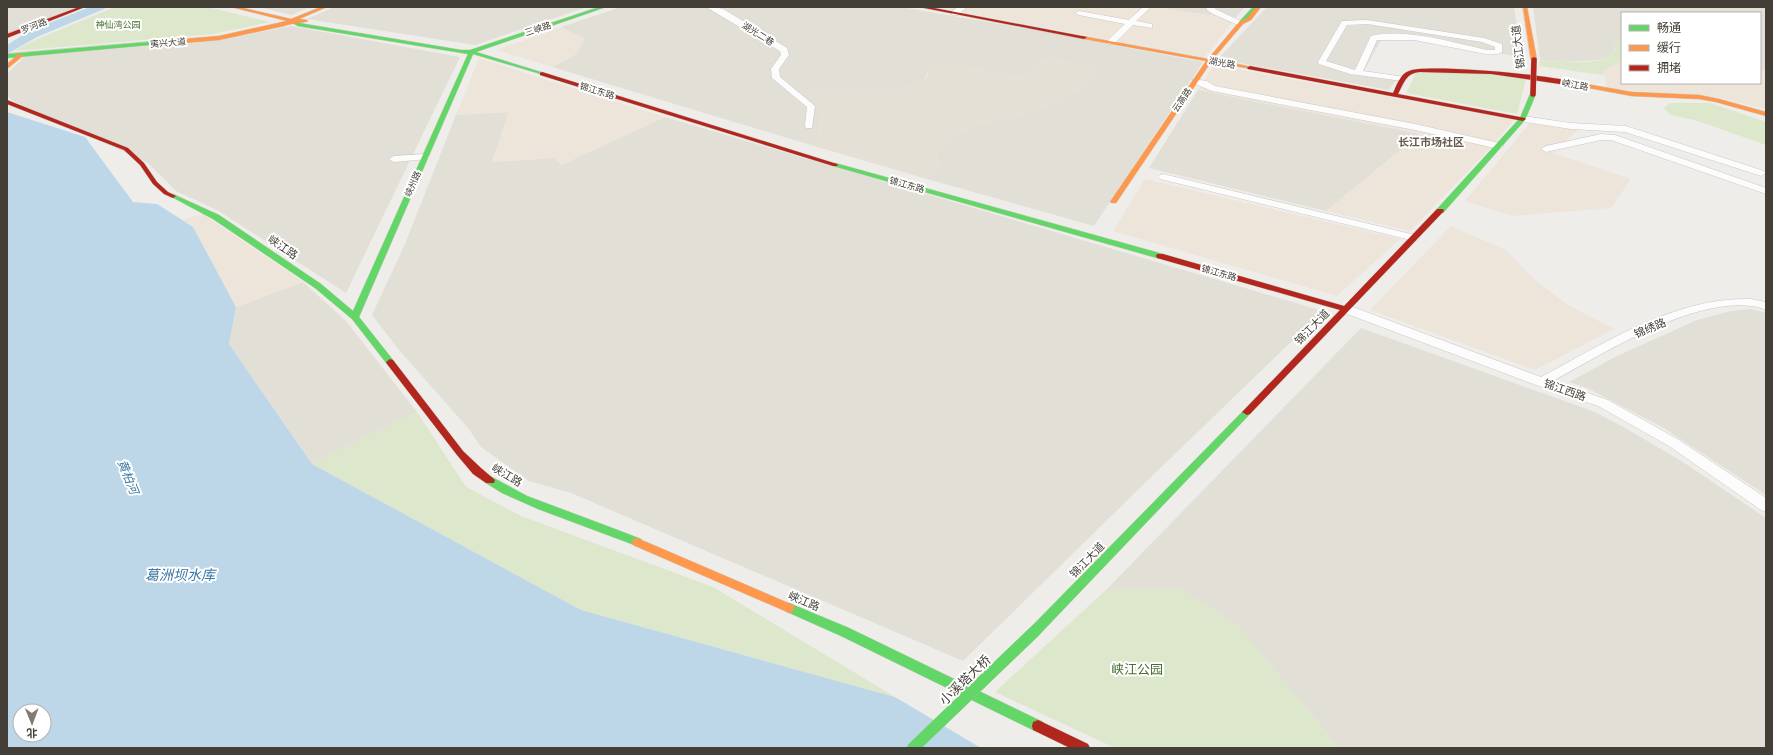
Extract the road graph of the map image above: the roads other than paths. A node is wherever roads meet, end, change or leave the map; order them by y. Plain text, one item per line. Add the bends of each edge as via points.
1 (84, 7) edge
2 (233, 7) edge
3 (319, 7) edge
4 (324, 7) edge
5 (604, 7) edge
6 (710, 7) edge
7 (921, 7) edge
8 (963, 7) edge
9 (1147, 7) edge
10 (1212, 7) edge
11 (1256, 7) edge
12 (1259, 7) edge
13 (1526, 7) edge
14 (733, 8) dead end
15 (722, 12) junction
16 (955, 13) junction
17 (1079, 13) dead end
18 (291, 20) junction
19 (1131, 22) junction
20 (1241, 23) junction
21 (1149, 26) dead end
22 (7, 36) edge
23 (1111, 42) junction
24 (471, 52) junction
25 (20, 54) junction
26 (7, 55) edge
27 (1209, 60) junction
28 (7, 67) edge
29 (1358, 72) junction
30 (1403, 79) junction
31 (1196, 81) junction
32 (1395, 95) junction
33 (7, 102) edge
34 (1766, 114) edge
35 (1523, 119) junction
36 (809, 126) dead end
37 (1499, 146) junction
38 (1546, 149) dead end
39 (425, 157) junction
40 (394, 159) dead end
41 (1761, 173) dead end
42 (1162, 177) dead end
43 (1766, 192) edge
44 (1114, 202) dead end
45 (1415, 238) junction
46 (1766, 306) edge
47 (1346, 309) junction
48 (355, 317) junction
49 (1541, 382) junction
50 (1766, 506) edge
51 (1035, 631) joint
52 (913, 748) edge
53 (1083, 748) edge

1 - 22 main road, 罗河路
2 - 18 main road
3 - 18 main road, 夷兴大道
4 - 18 main road, 夷兴大道
5 - 24 main road, 三峡路
6 - 15 street, 湖光二巷
7 - 16 main road, 湖光路
8 - 16 street
9 - 19 street
10 - 20 street via 1210,9 1213,12
11 - 20 main road
12 - 20 main road, 云高路 via 1249,19
13 - 35 main road, 锦江大道, bridge via 1534,60 1533,94
14 - 15 street
15 - 36 street, 湖光二巷 via 784,50 786,55 775,69 776,78 810,106
16 - 23 main road, 湖光路
17 - 19 street
18 - 24 main road via 313,27
18 - 25 main road, 夷兴大道 via 271,28 219,38
19 - 21 street
19 - 23 street
20 - 27 main road, 云高路
23 - 27 main road, 湖光路
24 - 39 main road, 峡州路
24 - 47 main road, 锦江东路 via 835,164
25 - 26 main road, 夷兴大道
25 - 28 main road
27 - 31 main road, 云高路
27 - 32 main road, 湖光路
29 - 29 street via 1322,62 1345,23 1386,24 1484,40 1499,46 1498,52 1486,52 1408,38 1374,38
29 - 30 street
30 - 32 main road
30 - 34 main road, 峡江路 via 1410,72 1426,70 1487,72 1632,94 1699,97
31 - 37 street via 1212,88
31 - 44 main road, 云高路
32 - 35 main road, 湖光路
33 - 48 main road, 峡江路 via 126,149 166,192 216,216 318,286
35 - 37 main road, 锦江大道
35 - 41 street via 1626,130
37 - 45 main road, 锦江大道
38 - 43 street via 1612,137
39 - 40 street
39 - 48 main road, 峡州路
42 - 45 street
45 - 47 main road, 锦江大道
46 - 49 street, 锦绣路 via 1748,302 1698,308 1645,328
47 - 49 street, 锦江西路
47 - 51 main road, 锦江大道
48 - 53 main road, 峡江路 via 460,453 477,471 500,487 527,500 622,536 845,632
49 - 50 street, 锦江西路 via 1603,403 1674,443
51 - 52 main road, 小溪塔大桥, bridge

